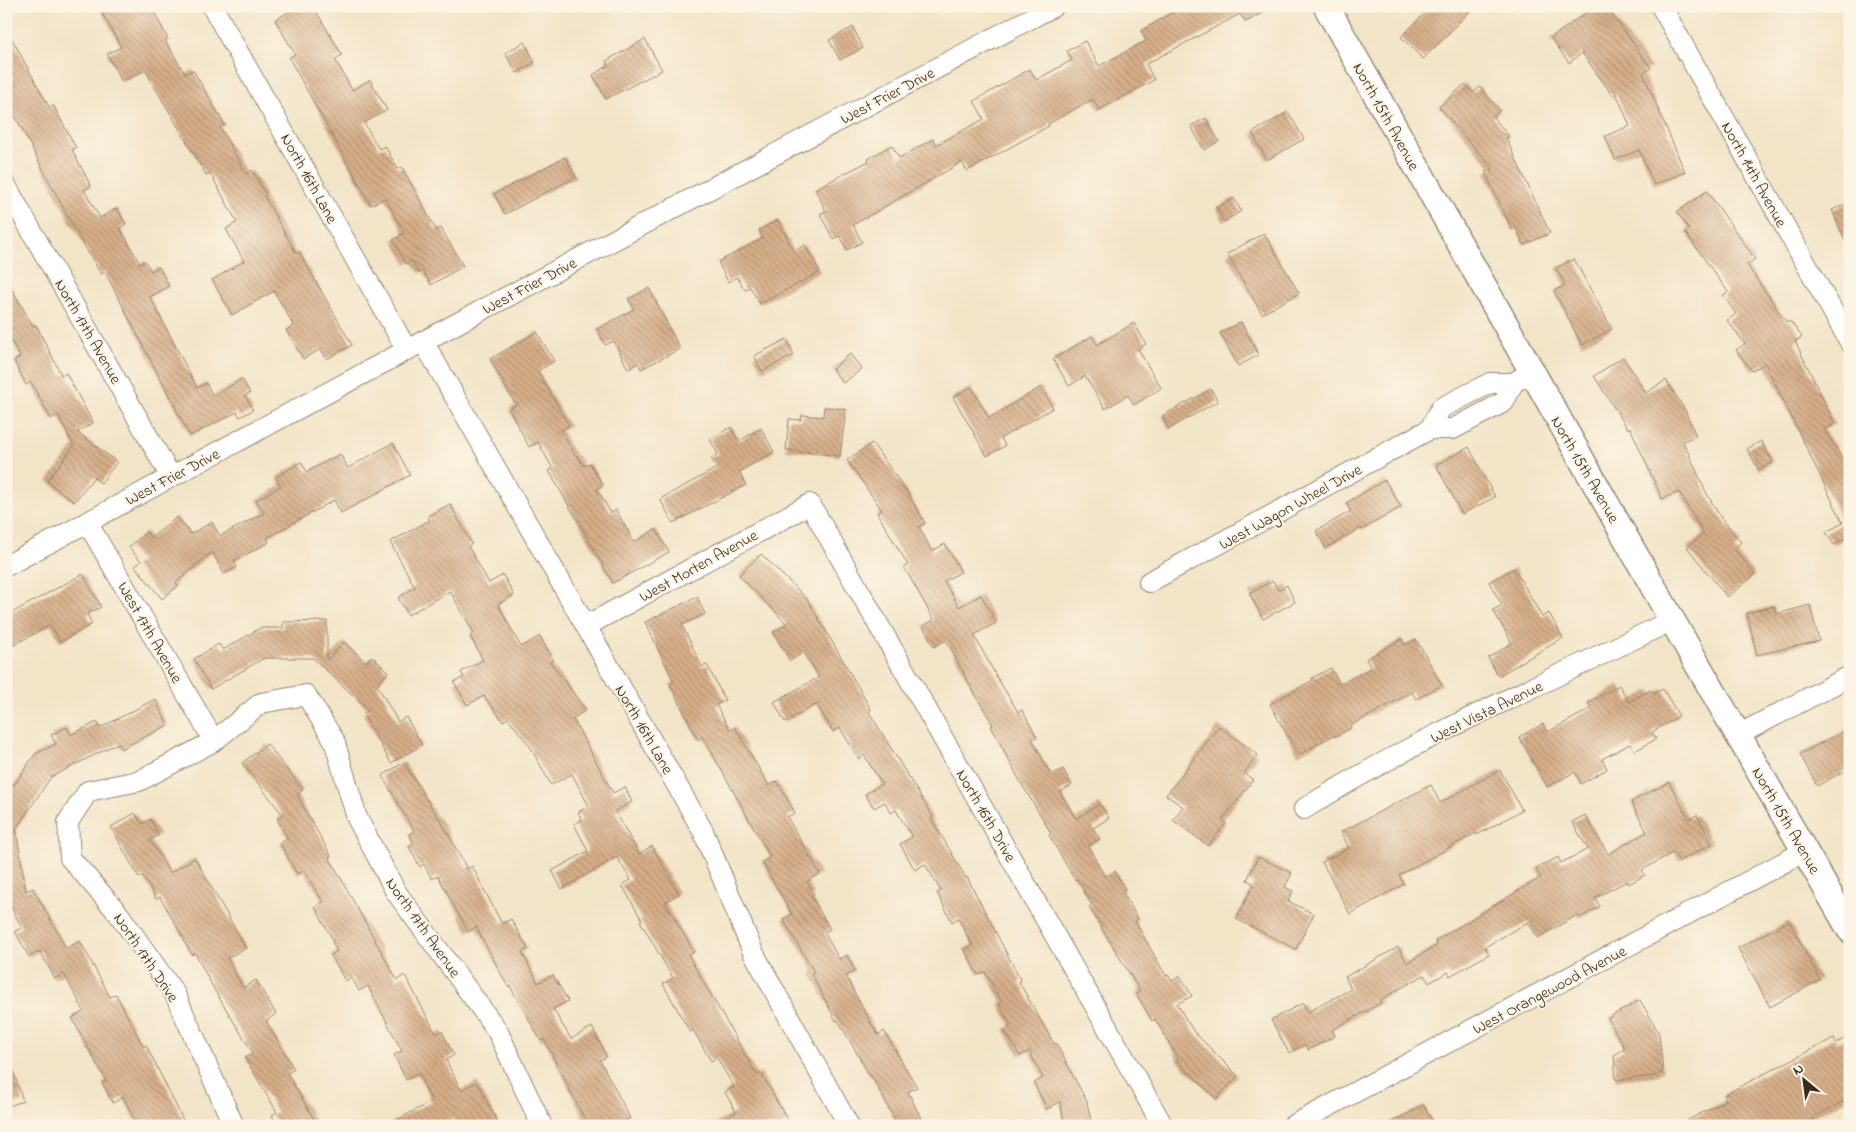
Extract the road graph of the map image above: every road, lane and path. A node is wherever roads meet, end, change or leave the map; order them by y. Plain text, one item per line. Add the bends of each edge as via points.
1 (212, 6) edge
2 (1054, 6) edge
3 (1661, 6) edge
4 (1328, 7) edge
5 (6, 186) edge
6 (1850, 342) edge
7 (415, 346) junction
8 (1522, 378) junction
9 (1461, 398) junction
10 (1472, 419) junction
11 (1430, 429) junction
12 (171, 477) junction
13 (810, 504) joint
14 (87, 522) junction
15 (6, 566) edge
16 (1150, 582) dead end
17 (1672, 620) junction
18 (586, 626) junction
19 (1850, 676) edge
20 (1738, 736) junction
21 (214, 741) junction
22 (1304, 809) dead end
23 (1805, 851) junction
24 (1850, 930) edge
25 (1321, 1119) edge
26 (234, 1126) edge
27 (542, 1126) edge
28 (849, 1126) edge
29 (1163, 1126) edge
30 (1292, 1126) edge

1 - 7 street, North 16th Lane
2 - 7 street, West Frier Drive
3 - 6 street, North 14th Avenue
4 - 8 street, North 15th Avenue
5 - 12 street, North 17th Avenue
7 - 12 street, West Frier Drive
7 - 18 street, North 16th Lane
8 - 9 street via 1490,383
8 - 10 street, West Wagon Wheel Drive via 1504,402
8 - 17 street, North 15th Avenue
9 - 10 street
9 - 11 street via 1441,408
10 - 11 street, West Wagon Wheel Drive via 1453,429
11 - 16 street, West Wagon Wheel Drive
12 - 14 street, West Frier Drive
13 - 18 street, West Morten Avenue
13 - 29 street, North 16th Drive
14 - 15 street, West Frier Drive
14 - 21 street, West 17th Avenue
17 - 20 street, North 15th Avenue
17 - 22 street, West Vista Avenue via 1444,730
18 - 28 street, North 16th Lane via 703,831 753,952
19 - 20 street
20 - 23 street, North 15th Avenue
21 - 26 street, North 17th Drive via 139,781 88,791 68,822 70,858 118,913 175,994
21 - 27 street, North 17th Avenue via 261,703 306,695 334,740 358,818 396,892 497,1030
23 - 24 street, North 15th Avenue
23 - 25 street, West Orangewood Avenue
25 - 30 street, West Orangewood Avenue

